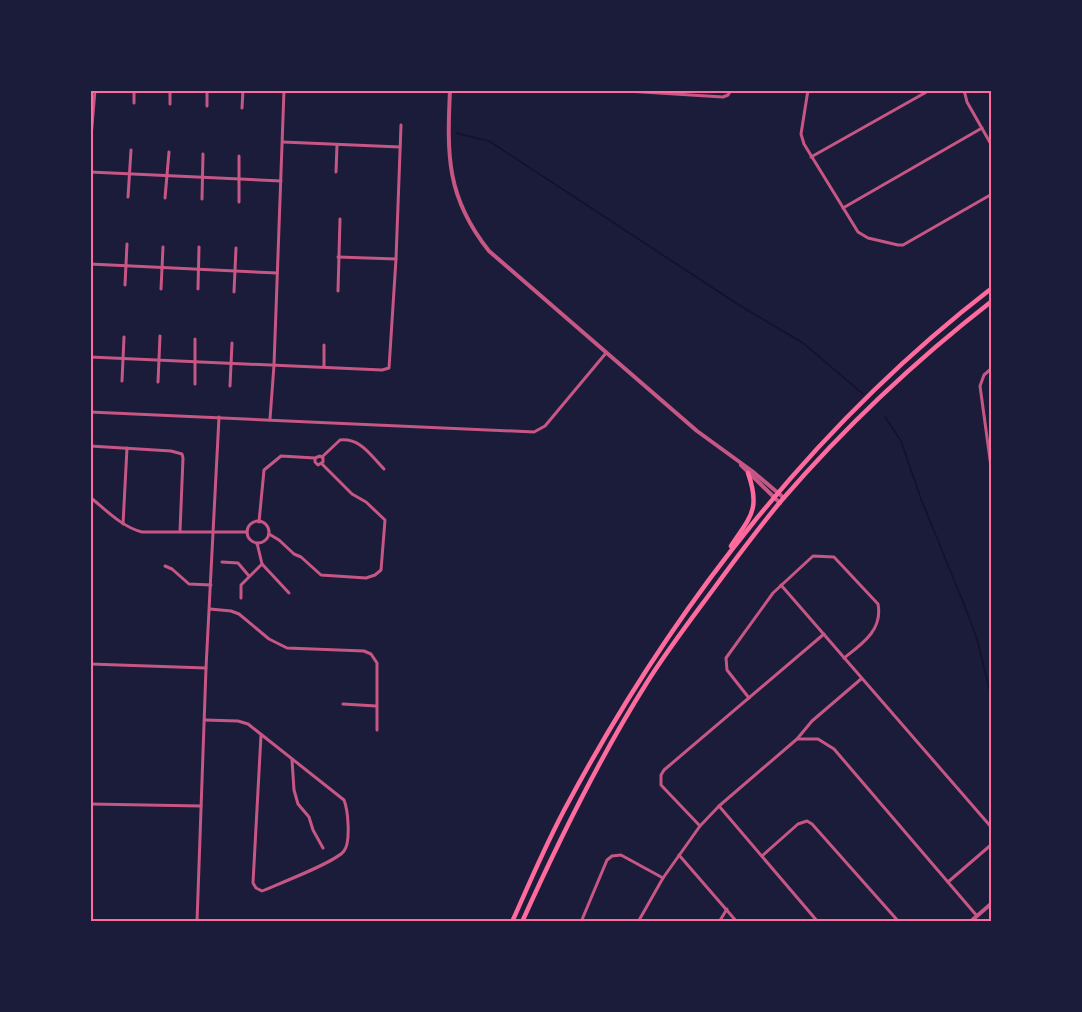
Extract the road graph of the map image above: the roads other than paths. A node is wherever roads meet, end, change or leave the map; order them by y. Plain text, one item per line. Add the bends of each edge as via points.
1 (95, 90) edge
2 (134, 90) edge
3 (170, 90) edge
4 (207, 90) edge
5 (243, 90) edge
6 (284, 90) edge
7 (450, 90) edge
8 (610, 90) edge
9 (731, 90) edge
10 (808, 90) edge
11 (930, 90) edge
12 (964, 90) edge
13 (134, 103) dead end
14 (170, 104) dead end
15 (207, 106) dead end
16 (91, 108) edge
17 (242, 108) dead end
18 (401, 125) dead end
19 (982, 128) junction
20 (283, 142) junction
21 (90, 143) edge
22 (337, 145) junction
23 (992, 146) edge
24 (400, 147) junction
25 (90, 150) edge
26 (131, 150) dead end
27 (169, 152) dead end
28 (203, 154) dead end
29 (239, 156) dead end
30 (811, 157) junction
31 (90, 172) edge
32 (336, 172) dead end
33 (129, 174) junction
34 (167, 176) junction
35 (203, 178) junction
36 (239, 178) junction
37 (281, 181) junction
38 (992, 194) edge
39 (128, 197) dead end
40 (165, 198) dead end
41 (202, 199) dead end
42 (238, 202) dead end
43 (842, 208) junction
44 (340, 219) dead end
45 (127, 244) dead end
46 (199, 246) dead end
47 (163, 247) dead end
48 (236, 248) dead end
49 (338, 257) junction
50 (396, 259) junction
51 (90, 264) edge
52 (126, 267) junction
53 (162, 268) junction
54 (199, 269) junction
55 (236, 270) junction
56 (277, 273) junction
57 (125, 285) dead end
58 (992, 288) edge
59 (161, 289) dead end
60 (198, 290) dead end
61 (338, 291) dead end
62 (234, 292) dead end
63 (992, 301) edge
64 (159, 336) dead end
65 (123, 337) dead end
66 (195, 339) dead end
67 (232, 343) dead end
68 (324, 345) dead end
69 (606, 353) junction
70 (90, 357) edge
71 (123, 358) junction
72 (158, 360) junction
73 (195, 361) junction
74 (232, 363) junction
75 (274, 365) junction
76 (324, 367) junction
77 (992, 368) edge
78 (122, 381) dead end
79 (158, 382) dead end
80 (195, 384) dead end
81 (230, 386) dead end
82 (90, 412) edge
83 (219, 417) junction
84 (270, 419) junction
85 (90, 446) edge
86 (127, 448) junction
87 (322, 457) junction
88 (315, 458) junction
89 (738, 462) junction
90 (322, 464) junction
91 (384, 470) dead end
92 (748, 473) junction
93 (992, 474) edge
94 (778, 493) junction
95 (90, 497) edge
96 (773, 498) junction
97 (784, 498) junction
98 (780, 503) junction
99 (259, 522) junction
100 (123, 524) junction
101 (180, 531) junction
102 (213, 531) junction
103 (247, 532) junction
104 (269, 534) junction
105 (257, 543) junction
106 (222, 562) dead end
107 (262, 564) junction
108 (720, 564) junction
109 (165, 566) dead end
110 (249, 576) junction
111 (211, 585) junction
112 (781, 585) junction
113 (289, 593) dead end
114 (241, 598) dead end
115 (210, 609) junction
116 (824, 634) junction
117 (844, 658) junction
118 (90, 664) edge
119 (206, 668) junction
120 (861, 679) junction
121 (749, 698) junction
122 (343, 704) dead end
123 (376, 706) junction
124 (205, 720) junction
125 (377, 730) dead end
126 (261, 735) junction
127 (797, 739) junction
128 (292, 760) junction
129 (90, 804) edge
130 (719, 806) junction
131 (201, 807) junction
132 (700, 826) junction
133 (992, 828) edge
134 (992, 844) edge
135 (323, 848) dead end
136 (679, 855) junction
137 (762, 856) junction
138 (663, 878) junction
139 (948, 882) junction
140 (992, 903) edge
141 (726, 909) junction
142 (977, 916) junction
143 (197, 922) edge
144 (512, 922) edge
145 (522, 922) edge
146 (580, 922) edge
147 (638, 922) edge
148 (719, 922) edge
149 (737, 922) edge
150 (818, 922) edge
151 (899, 922) edge
152 (970, 922) edge

1 - 16 street
2 - 13 street
3 - 14 street
4 - 15 street
5 - 17 street
6 - 20 street
7 - 69 street via 450,161 466,219 498,260
8 - 9 street via 723,97
10 - 30 street via 801,134
11 - 30 street
12 - 19 street
16 - 21 street
18 - 24 street
19 - 23 street
19 - 43 street
20 - 22 street
20 - 37 street
21 - 25 street
22 - 24 street
22 - 32 street
24 - 50 street
26 - 33 street
27 - 34 street
28 - 35 street
29 - 36 street
30 - 43 street
31 - 33 street
33 - 34 street
33 - 39 street
34 - 35 street
34 - 40 street
35 - 36 street
35 - 41 street
36 - 37 street
36 - 42 street
37 - 56 street
38 - 43 street via 898,245 861,235
44 - 49 street
45 - 52 street
46 - 54 street
47 - 53 street
48 - 55 street
49 - 50 street
49 - 61 street
50 - 76 street via 388,368
51 - 52 street
52 - 53 street
52 - 57 street
53 - 54 street
53 - 59 street
54 - 55 street
54 - 60 street
55 - 56 street
55 - 62 street
56 - 75 street
58 - 94 highway via 882,383
63 - 97 highway via 888,390
64 - 72 street
65 - 71 street
66 - 73 street
67 - 74 street
68 - 76 street
69 - 84 street via 545,426 534,432
69 - 89 street
70 - 71 street
71 - 72 street
71 - 78 street
72 - 73 street
72 - 79 street
73 - 74 street
73 - 80 street
74 - 75 street
74 - 81 street
75 - 76 street
75 - 84 street
77 - 93 street via 980,386
82 - 83 street
83 - 84 street
83 - 102 street
85 - 86 street
86 - 100 street
86 - 101 street via 182,454
87 - 88 street
87 - 90 street
87 - 91 street via 337,442 354,440
88 - 90 street via 316,464
88 - 99 street via 281,456 264,470
89 - 92 street
89 - 94 street
90 - 104 street via 385,520 381,570 366,578 321,575
92 - 96 street
92 - 108 highway via 754,496 752,513
94 - 96 highway
94 - 97 street
95 - 100 street
96 - 98 street
96 - 108 highway
97 - 98 highway
98 - 145 highway via 646,683 574,808
99 - 103 street via 251,524
99 - 104 street via 267,526
100 - 101 street via 142,532
101 - 102 street
102 - 103 street
102 - 111 street
103 - 105 street via 250,540
104 - 105 street via 265,541
105 - 107 street
106 - 110 street via 238,563
107 - 110 street
107 - 113 street
108 - 144 highway via 614,720 567,804
109 - 111 street via 189,584
110 - 114 street via 241,585
111 - 115 street
112 - 116 street
112 - 117 street via 813,556 829,556 878,604 873,634
112 - 121 street via 725,662
115 - 119 street
115 - 123 street via 239,614 269,639 287,648 371,654 377,663
116 - 117 street
116 - 121 street
117 - 120 street
118 - 119 street
119 - 124 street
120 - 127 street
120 - 133 street
121 - 132 street via 661,775 661,785
122 - 123 street
123 - 125 street
124 - 126 street via 238,721
124 - 131 street
126 - 128 street
126 - 128 street via 253,883 262,891 338,856 347,845 348,809 344,800
127 - 130 street
127 - 139 street via 818,739 834,750
128 - 135 street via 298,804 309,817
129 - 131 street
130 - 132 street
130 - 137 street
131 - 143 street
132 - 136 street
134 - 139 street
136 - 138 street
136 - 141 street
137 - 150 street
137 - 151 street via 798,824 807,821
138 - 146 street via 621,855 612,856
138 - 147 street
139 - 142 street
140 - 142 street
141 - 148 street
141 - 149 street
142 - 152 street

